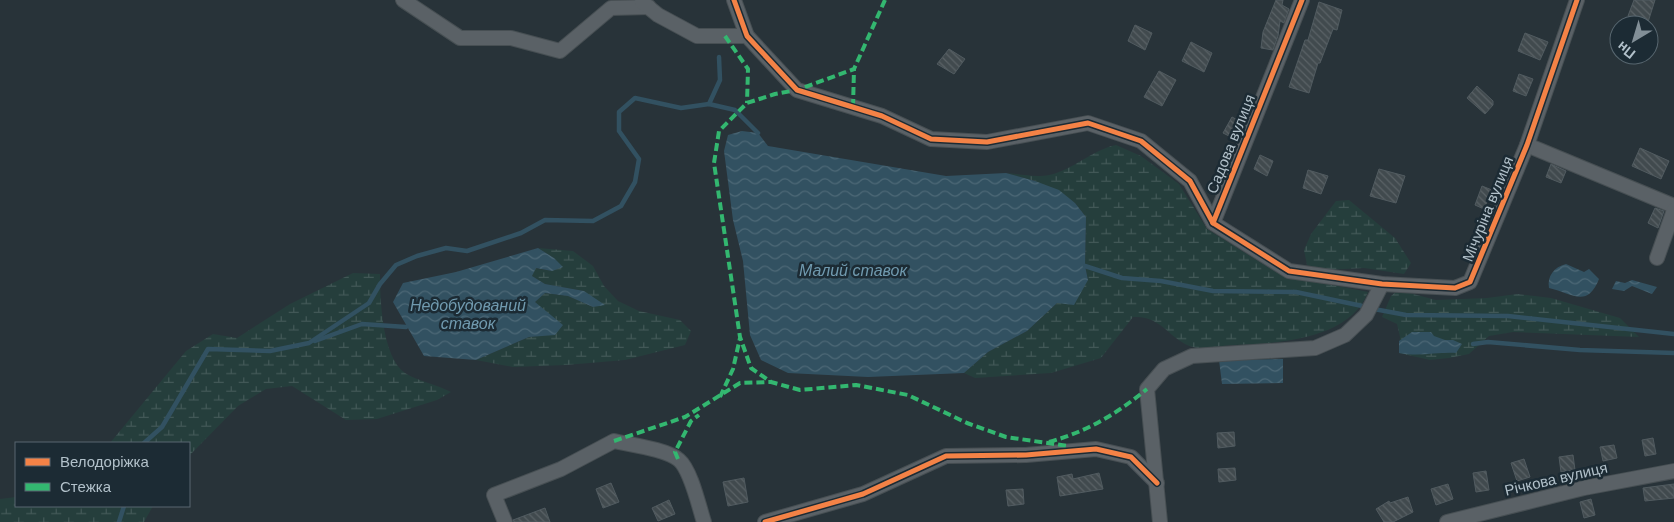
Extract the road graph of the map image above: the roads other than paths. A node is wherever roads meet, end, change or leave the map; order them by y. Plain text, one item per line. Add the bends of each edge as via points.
1 (403, 0) edge
2 (734, 0) edge
3 (1302, 0) edge
4 (1577, 0) edge
5 (612, 4) edge
6 (644, 4) edge
7 (747, 36) junction
8 (1527, 145) junction
9 (1674, 206) edge
10 (1674, 210) edge
11 (1213, 223) junction
12 (1657, 258) dead end
13 (1382, 284) junction
14 (1674, 471) edge
15 (1157, 483) junction
16 (505, 522) edge
17 (704, 522) edge
18 (766, 522) edge
19 (1160, 522) edge
20 (1447, 522) edge

1 - 5 street via 460,38 511,38 560,50
2 - 7 street
3 - 11 street, Садова вулиця
4 - 8 street, Мічуріна вулиця
5 - 6 street
6 - 7 street via 696,36
7 - 11 street, Садова вулиця via 797,90 882,116 931,140 986,142 1088,123 1140,141 1190,181
8 - 9 street
8 - 13 street, Мічуріна вулиця via 1470,282 1455,288
10 - 12 street
11 - 13 street, Мічуріна вулиця via 1289,272
13 - 15 street via 1366,315 1345,335 1315,348 1192,356 1164,369 1147,389
14 - 20 street, Річкова вулиця via 1584,488
15 - 18 street via 1131,457 1096,449 1026,455 946,456 862,494
15 - 19 street
16 - 17 street via 494,495 561,470 614,441 678,459

